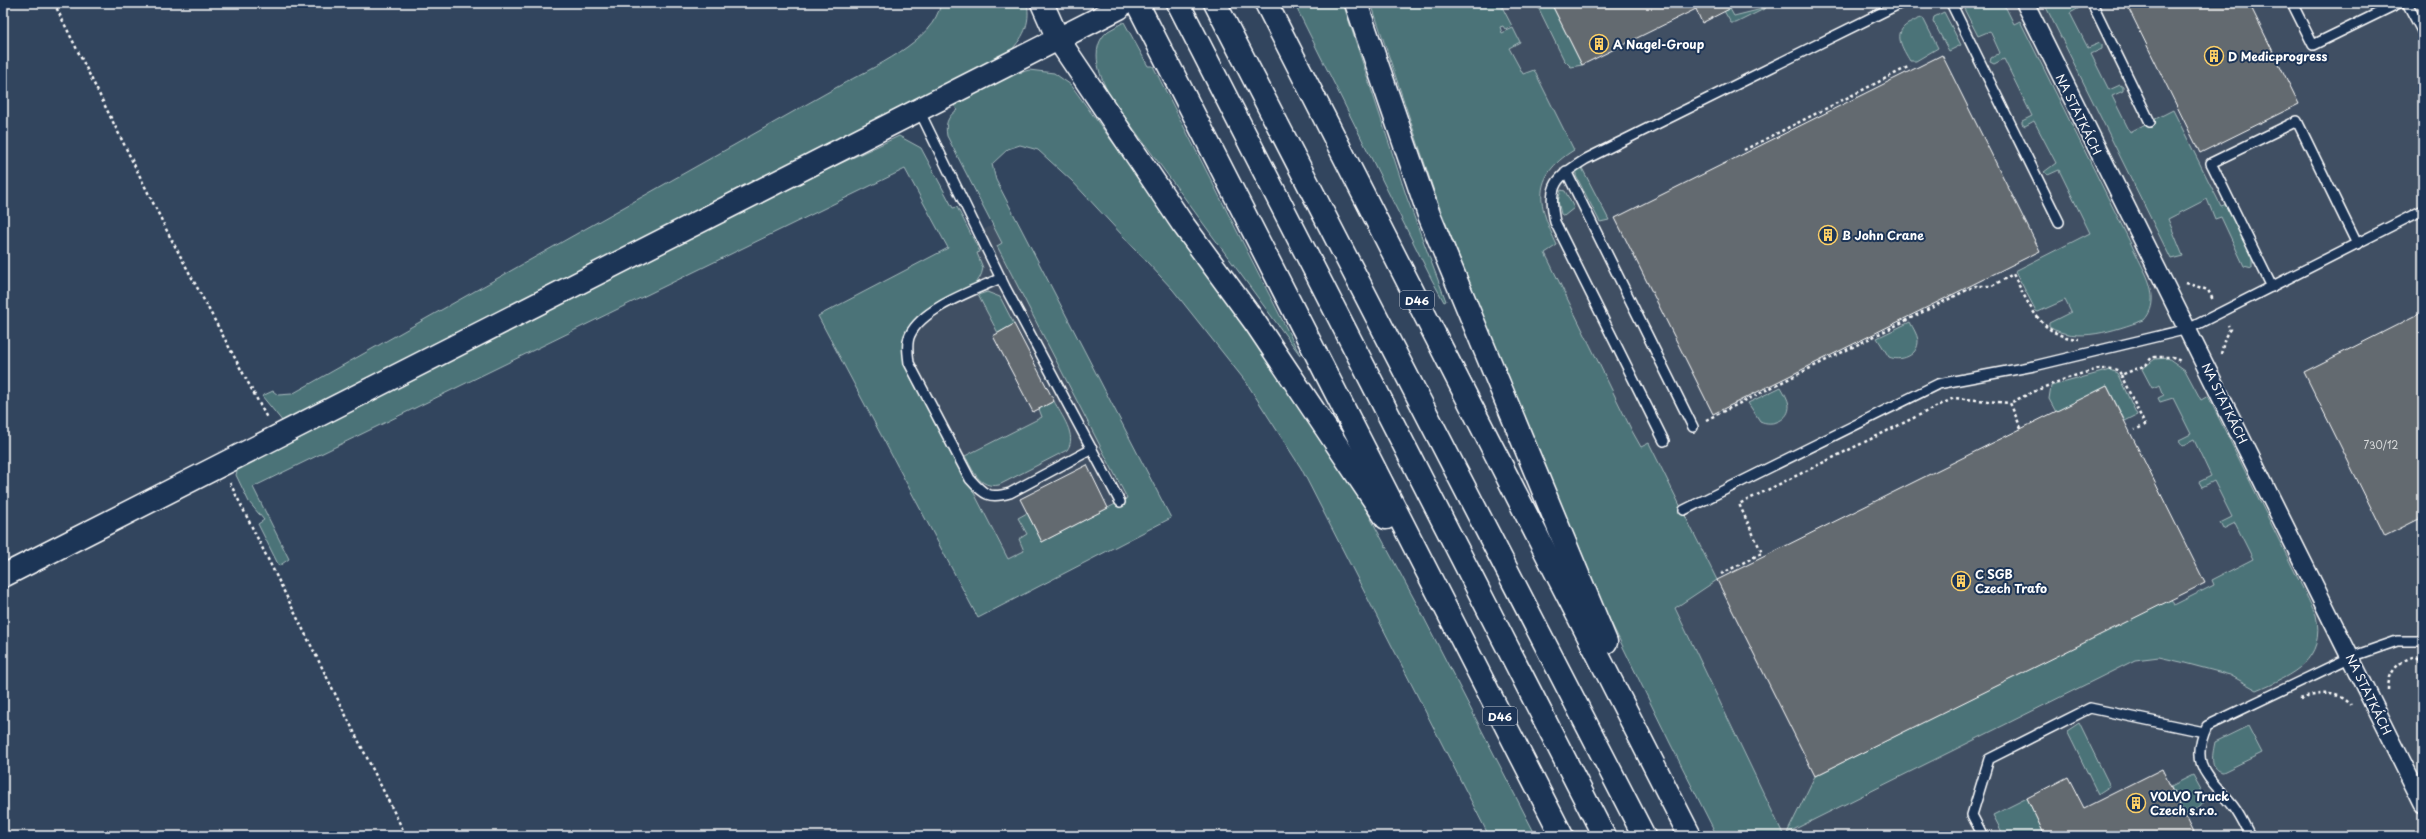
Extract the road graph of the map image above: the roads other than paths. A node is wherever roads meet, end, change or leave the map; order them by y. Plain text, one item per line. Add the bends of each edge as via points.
1 (1042, 3) edge
2 (1178, 3) edge
3 (1215, 3) edge
4 (1266, 3) edge
5 (1356, 3) edge
6 (1901, 3) edge
7 (1951, 3) edge
8 (2025, 3) edge
9 (2092, 3) edge
10 (2292, 3) edge
11 (2399, 3) edge
12 (2407, 3) edge
13 (1128, 5) edge
14 (2423, 33) edge
15 (1058, 39) junction
16 (919, 110) junction
17 (2150, 122) dead end
18 (1566, 171) junction
19 (2423, 210) edge
20 (2059, 222) dead end
21 (2357, 244) junction
22 (1001, 278) junction
23 (2272, 287) junction
24 (2188, 329) junction
25 (1693, 427) road end
26 (1664, 441) dead end
27 (1092, 449) junction
28 (1120, 502) dead end
29 (1684, 510) dead end
30 (3, 576) edge
31 (1439, 595) junction
32 (2423, 641) edge
33 (2351, 657) junction
34 (2204, 732) junction
35 (1668, 793) junction
36 (2423, 804) edge
37 (1562, 836) edge
38 (1604, 836) edge
39 (1644, 836) edge
40 (1690, 836) edge
41 (1983, 836) edge
42 (2250, 836) edge

1 - 15 main road
2 - 38 main road
3 - 39 main road
4 - 35 main road, D46
5 - 35 main road via 1429,215
6 - 18 lane
7 - 20 lane
8 - 24 street, NA STATKÁCH
9 - 17 lane
10 - 11 lane via 2313,45
12 - 14 lane
13 - 15 main road
13 - 31 main road, D46 via 1163,56
15 - 16 main road
15 - 31 main road via 1182,223 1254,321
16 - 22 lane
16 - 30 main road
18 - 25 lane
18 - 26 lane via 1560,175 1553,190 1555,222
19 - 21 lane
21 - 23 lane
21 - 23 lane via 2297,121 2211,163
22 - 27 lane
22 - 27 lane via 938,308 918,322 910,336 909,363 967,472 983,493 997,496 1010,493
23 - 24 lane
24 - 29 lane via 2034,366 1938,384
24 - 33 street, NA STATKÁCH
27 - 28 lane
31 - 37 main road, D46
32 - 33 lane via 2397,641
33 - 34 lane via 2207,726
33 - 36 street, NA STATKÁCH
34 - 41 lane via 2090,708 1989,759 1972,814
34 - 42 lane via 2198,747 2205,774 2234,807
35 - 40 main road, D46

